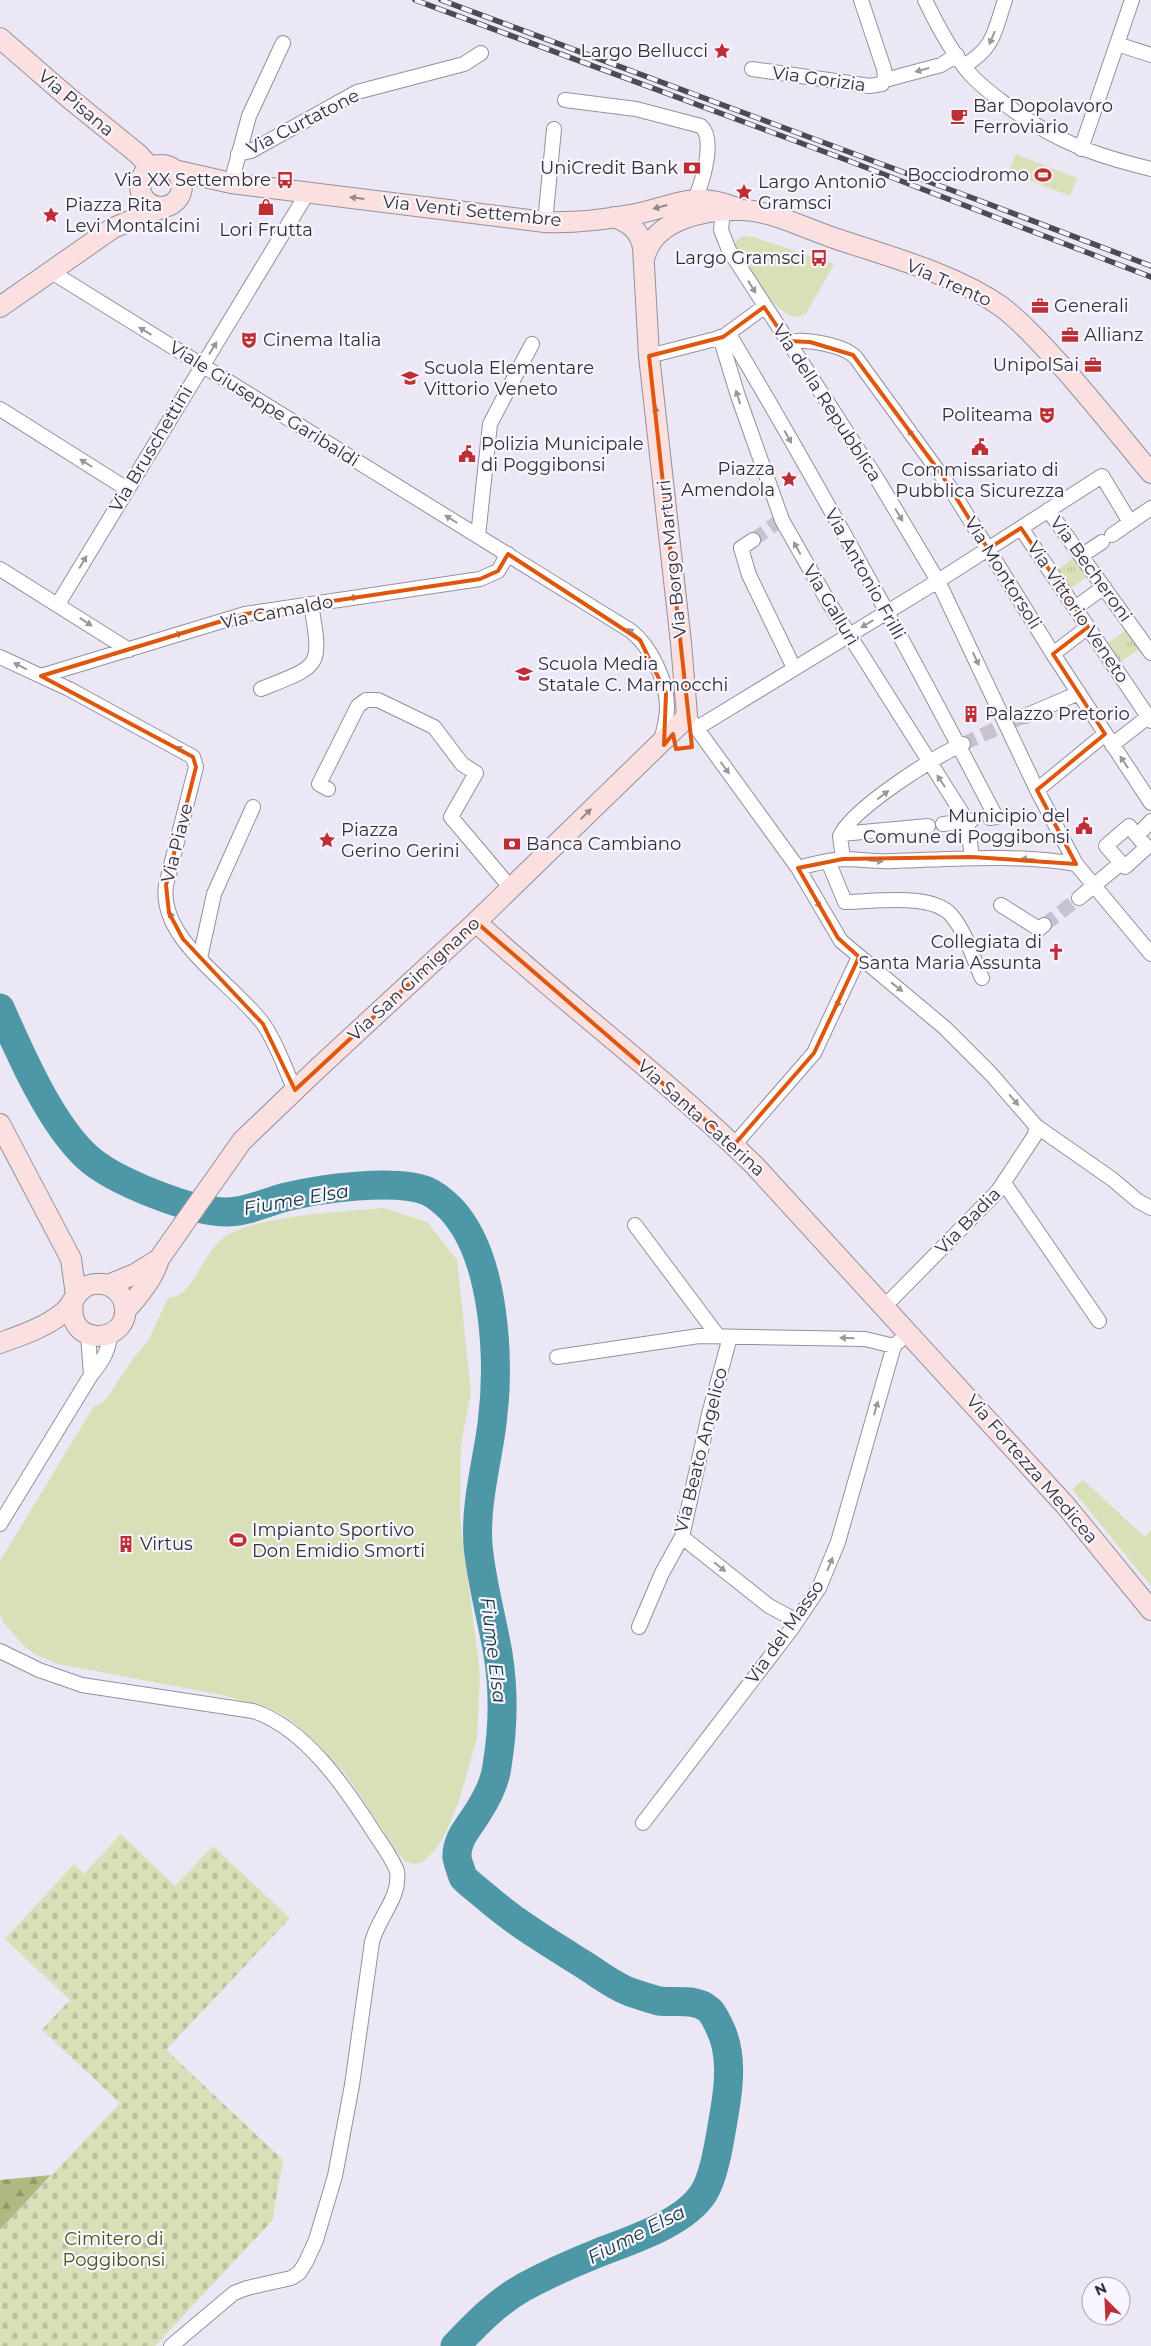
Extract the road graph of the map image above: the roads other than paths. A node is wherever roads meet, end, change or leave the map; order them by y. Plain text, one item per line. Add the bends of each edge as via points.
1 (861, 0) edge
2 (924, 0) edge
3 (1005, 0) edge
4 (1132, 0) edge
5 (0, 38) edge
6 (283, 43) dead end
7 (1117, 44) junction
8 (481, 53) dead end
9 (1151, 55) edge
10 (961, 61) junction
11 (752, 69) dead end
12 (885, 80) junction
13 (565, 100) dead end
14 (554, 129) dead end
15 (1081, 149) junction
16 (238, 154) junction
17 (1151, 169) edge
18 (174, 170) junction
19 (146, 175) junction
20 (231, 182) junction
21 (308, 192) junction
22 (695, 199) junction
23 (170, 203) junction
24 (732, 210) junction
25 (614, 218) junction
26 (545, 222) junction
27 (113, 228) junction
28 (644, 256) junction
29 (50, 271) junction
30 (0, 307) edge
31 (764, 307) junction
32 (724, 336) junction
33 (788, 342) junction
34 (532, 344) dead end
35 (649, 356) junction
36 (202, 366) junction
37 (0, 409) edge
38 (1151, 473) edge
39 (127, 489) junction
40 (1151, 508) edge
41 (1048, 510) junction
42 (1130, 522) junction
43 (1021, 528) junction
44 (478, 536) junction
45 (753, 540) tunnel mouth
46 (988, 549) junction
47 (508, 554) junction
48 (1082, 556) junction
49 (0, 569) edge
50 (938, 581) junction
51 (1104, 587) junction
52 (58, 604) junction
53 (311, 604) junction
54 (1075, 608) junction
55 (886, 613) junction
56 (1088, 627) junction
57 (849, 635) junction
58 (129, 650) junction
59 (1151, 653) edge
60 (1053, 654) junction
61 (0, 657) edge
62 (794, 668) junction
63 (41, 676) junction
64 (261, 690) dead end
65 (1079, 693) junction
66 (1025, 716) tunnel mouth
67 (1150, 719) edge
68 (692, 722) junction
69 (1108, 740) junction
70 (661, 742) junction
71 (961, 745) junction
72 (928, 762) junction
73 (328, 789) dead end
74 (1038, 790) junction
75 (1151, 803) edge
76 (253, 807) dead end
77 (993, 818) dead end
78 (969, 821) junction
79 (1151, 821) edge
80 (943, 824) dead end
81 (928, 826) dead end
82 (841, 834) junction
83 (1137, 836) junction
84 (972, 857) junction
85 (843, 859) junction
86 (828, 861) junction
87 (1120, 863) junction
88 (1076, 864) junction
89 (798, 868) junction
90 (1094, 885) junction
91 (510, 888) junction
92 (1079, 898) tunnel mouth
93 (1001, 905) dead end
94 (476, 922) junction
95 (1044, 925) dead end
96 (1151, 954) edge
97 (859, 957) junction
98 (200, 958) junction
99 (982, 978) dead end
100 (295, 1090) junction
101 (0, 1124) edge
102 (1036, 1126) junction
103 (734, 1145) junction
104 (1004, 1183) junction
105 (1151, 1208) edge
106 (635, 1225) dead end
107 (70, 1259) junction
108 (159, 1259) junction
109 (104, 1284) junction
110 (74, 1299) junction
111 (885, 1306) junction
112 (125, 1312) junction
113 (1099, 1321) dead end
114 (909, 1332) junction
115 (26, 1334) junction
116 (86, 1334) junction
117 (110, 1334) junction
118 (724, 1337) junction
119 (0, 1342) edge
120 (894, 1346) junction
121 (557, 1358) dead end
122 (91, 1375) junction
123 (0, 1524) edge
124 (682, 1537) junction
125 (1151, 1610) edge
126 (797, 1621) junction
127 (639, 1627) dead end
128 (0, 1651) edge
129 (643, 1823) dead end
130 (171, 2346) edge

1 - 12 street, Via Gorizia
2 - 10 street
3 -> 10 street, Via Gorizia via 988,47 982,54
4 - 7 street
5 - 19 main road, Via Pisana via 138,154
6 - 16 street, Via Curtatone via 249,116
7 - 9 street
7 - 15 street
8 - 16 street, Via Curtatone via 464,64 357,92 251,151
10 -> 12 street, Via Gorizia
10 - 15 street via 991,93 1020,115
11 - 12 street, Via Gorizia via 870,86 880,85
13 - 22 street via 646,111 701,126 706,134 706,168
14 - 26 street
15 - 17 street
16 - 20 street, Via Curtatone
18 - 19 main road via 163,165
18 - 20 main road, Via Venti Settembre
18 - 23 main road via 181,181 181,188
19 - 23 main road via 140,189 145,200 151,204
19 - 27 main road
20 - 21 main road, Via Venti Settembre
20 - 23 main road, Via Venti Settembre via 225,187 202,188
26 -> 21 main road, Via Venti Settembre
36 -> 21 street, Via Bruschettini
22 - 24 main road, Via Venti Settembre via 717,201
22 -> 25 main road, Via Venti Settembre
23 - 27 main road, Via Venti Settembre
24 - 28 main road via 689,217 667,228 649,243
24 -> 31 street, Via della Repubblica via 721,224 724,240
24 - 38 main road, Via Trento via 778,218 918,267 990,300 1015,318 1046,349
25 - 26 main road, Via Venti Settembre
25 - 28 main road via 634,228 640,237
27 - 29 main road
28 - 35 main road, Via Borgo Marturi
29 - 30 main road
36 -> 29 street, Viale Giuseppe Garibaldi
31 - 32 street
31 - 33 street, Via della Repubblica
32 - 35 street
32 -> 55 street, Via Antonio Frilli via 771,405
57 -> 32 street, Via Gallurì via 780,521 738,396
46 -> 33 street, Via Montorsoli via 945,480 853,355 843,349 810,342
33 -> 50 street, Via della Repubblica via 879,482
34 - 44 street via 490,424
68 -> 35 main road, Via Borgo Marturi
36 - 39 street, Via Bruschettini
44 -> 36 street, Viale Giuseppe Garibaldi
39 -> 37 street
52 -> 39 street, Via Bruschettini
40 - 42 street
41 - 42 street via 1102,476
41 - 43 street
41 - 48 street, Via Becheroni
42 - 48 street
43 - 46 street
43 - 54 street, Via Vittorio Veneto
44 - 47 street, Viale Giuseppe Garibaldi
45 - 62 street via 741,548 749,575
46 - 50 street
46 - 60 street, Via Montorsoli
53 -> 47 street, Via Camaldo via 474,581 494,574
70 -> 47 street, Viale Giuseppe Garibaldi via 666,694 658,670 640,640
48 - 51 street, Via Becheroni
49 - 52 street
50 - 55 street
50 -> 74 street, Via della Repubblica
51 - 54 street
51 - 59 street, Via Becheroni
52 -> 58 street
58 -> 53 street, Via Camaldo via 245,614
53 - 64 street via 318,646 312,663 300,674
54 - 56 street, Via Vittorio Veneto
55 -> 57 street
55 - 71 street, Via Antonio Frilli
56 - 60 street
56 - 67 street, Via Vittorio Veneto
57 - 62 street
57 - 72 street, Via Gallurì
58 - 63 street, Via Camaldo
60 - 65 street, Via Montorsoli
63 -> 61 street
62 - 68 street
98 -> 63 street, Via Piave via 183,939 173,921 165,891 196,767 195,760 190,754
65 - 66 street
65 - 69 street, Via Montorsoli
67 - 69 street
68 - 70 main road, Via San Gimignano
68 -> 89 street
69 - 74 street
75 -> 69 street, Via Montorsoli
91 -> 70 main road, Via San Gimignano
71 - 72 street
71 - 77 street, Via Antonio Frilli
78 -> 72 street, Via Gallurì
82 -> 72 street via 861,812
73 - 91 street via 319,784 358,706 370,699 378,700 434,727 462,764 476,773 450,817
74 - 88 street, Via della Repubblica
76 - 98 street via 214,894
78 - 80 street
78 - 84 street, Via Gallurì
79 - 83 street
81 - 82 street
82 - 85 street
83 - 87 street via 1147,847 1124,867
83 - 87 street via 1128,826 1106,846
85 -> 84 street via 889,861
88 -> 84 street
85 - 86 street
86 - 89 street
86 - 99 street via 845,902 924,901 943,907 958,924
87 - 90 street
88 - 90 street, Via della Repubblica
89 -> 97 street via 834,932
90 - 92 street
90 - 96 street, Via della Repubblica
91 - 94 main road, Via San Gimignano
93 - 95 street via 1039,929
94 - 100 main road, Via San Gimignano
94 - 103 main road, Via Santa Caterina
97 -> 102 street via 945,1028
97 -> 103 street via 814,1053
98 - 100 street, Via Piave via 263,1024
100 - 108 main road, Via San Gimignano via 233,1152
101 - 107 main road
102 - 104 street, Via Badia via 1035,1136
102 - 105 street
103 - 111 main road, Via Santa Caterina
104 - 111 street, Via Badia
104 - 113 street
106 - 118 street
107 - 109 main road
107 - 110 main road
108 - 109 main road, Via San Gimignano via 130,1276
108 - 112 main road, Via San Gimignano
109 - 110 main road, Via San Gimignano via 87,1286
109 - 112 main road via 118,1293
110 - 115 main road, Via San Gimignano via 61,1314
110 - 116 main road via 73,1319
111 - 114 main road, Via Santa Caterina
112 - 117 main road, Via San Gimignano via 120,1325
114 - 120 street
114 - 125 main road, Via Fortezza Medicea via 1066,1506
115 - 116 main road, Via San Gimignano via 50,1331
115 - 119 main road, Via San Gimignano
116 - 117 main road, Via San Gimignano
116 - 122 street
117 - 122 street via 106,1352
120 -> 118 street via 865,1339
118 - 121 street via 682,1338
118 - 124 street, Via Beato Angelico
126 -> 120 street, Via del Masso via 816,1592 834,1552
122 - 123 street
124 -> 126 street via 769,1606
124 - 127 street, Via Beato Angelico via 662,1573
126 - 129 street, Via del Masso
128 - 130 street via 39,1670 82,1685 254,1711 276,1721 311,1751 342,1785 395,1865 398,1881 392,1900 374,1933 351,2091 331,2191 304,2266 296,2275 243,2289 221,2302

